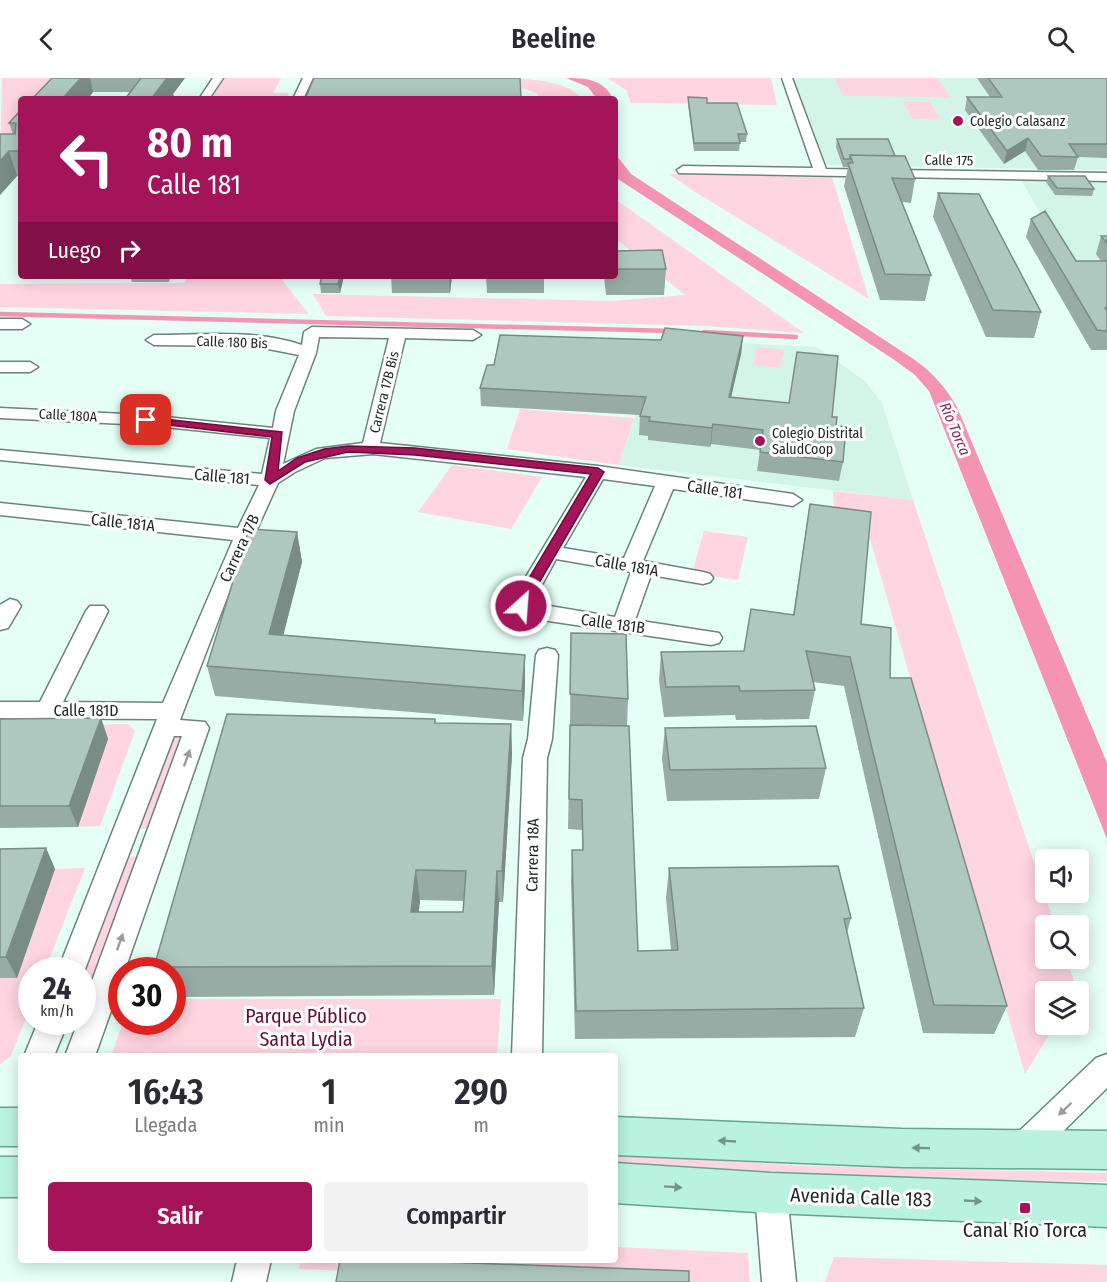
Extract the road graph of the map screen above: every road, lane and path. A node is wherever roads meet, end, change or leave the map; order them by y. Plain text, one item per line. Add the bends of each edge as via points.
1 (218, 78) edge
2 (308, 78) edge
3 (787, 78) edge
4 (206, 96) edge
5 (299, 96) edge
6 (682, 170) dead end
7 (821, 173) junction
8 (1107, 177) edge
9 (0, 324) edge
10 (22, 324) dead end
11 (398, 334) junction
12 (472, 335) dead end
13 (154, 340) dead end
14 (308, 353) junction
15 (0, 367) edge
16 (30, 367) dead end
17 (0, 412) edge
18 (278, 434) junction
19 (370, 449) junction
20 (0, 455) edge
21 (598, 472) junction
22 (270, 480) junction
23 (666, 482) junction
24 (793, 500) dead end
25 (0, 508) edge
26 (245, 535) junction
27 (551, 552) junction
28 (637, 567) junction
29 (703, 578) dead end
30 (97, 611) dead end
31 (623, 624) junction
32 (711, 638) dead end
33 (547, 655) dead end
34 (0, 710) edge
35 (48, 710) junction
36 (169, 719) junction
37 (122, 843) junction
38 (156, 843) junction
39 (77, 957) edge
40 (48, 1035) edge
41 (40, 1053) edge
42 (81, 1053) edge
43 (527, 1053) edge
44 (1107, 1068) edge
45 (618, 1136) edge
46 (1022, 1150) junction
47 (1107, 1150) edge
48 (618, 1183) edge
49 (771, 1193) junction
50 (1107, 1206) edge
51 (253, 1263) edge
52 (249, 1282) edge
53 (779, 1282) edge

1 - 4 street
2 - 5 street
3 - 7 street
6 - 7 street, Calle 175
7 - 8 street, Calle 175
9 - 10 street
11 - 12 street
11 - 14 street, Carrera 17B via 312,332
11 - 19 street, Carrera 17B Bis
13 - 14 street, Calle 180 Bis via 263,343 295,347
14 - 18 street, Carrera 17B
15 - 16 street
17 - 18 street, Calle 180A via 146,420
18 - 22 street, Carrera 17B
19 - 21 street, Calle 181
19 - 22 street, Calle 181 via 324,453 301,460
20 - 22 street, Calle 181
21 - 23 street, Calle 181
21 - 27 street
22 - 26 street, Carrera 17B
23 - 24 street, Calle 181
23 - 28 street
25 - 26 street, Calle 181A
26 - 36 street, Carrera 17B
27 - 28 street, Calle 181A
27 - 31 street, Calle 181B via 521,606 535,612
28 - 29 street, Calle 181A
28 - 31 street
30 - 35 street
31 - 32 street, Calle 181B
33 - 43 street, Carrera 18A via 535,758
34 - 35 street, Calle 181D
35 - 36 street, Calle 181D
36 - 37 street, Carrera 17B
38 -> 36 street via 197,728
37 - 38 street
37 - 39 street, Carrera 17B
42 -> 38 street
40 - 41 street
44 -> 46 street
46 -> 45 main road
46 - 47 main road
48 -> 49 main road, Avenida Calle 183
49 -> 50 main road, Avenida Calle 183
49 - 53 street
51 - 52 street

